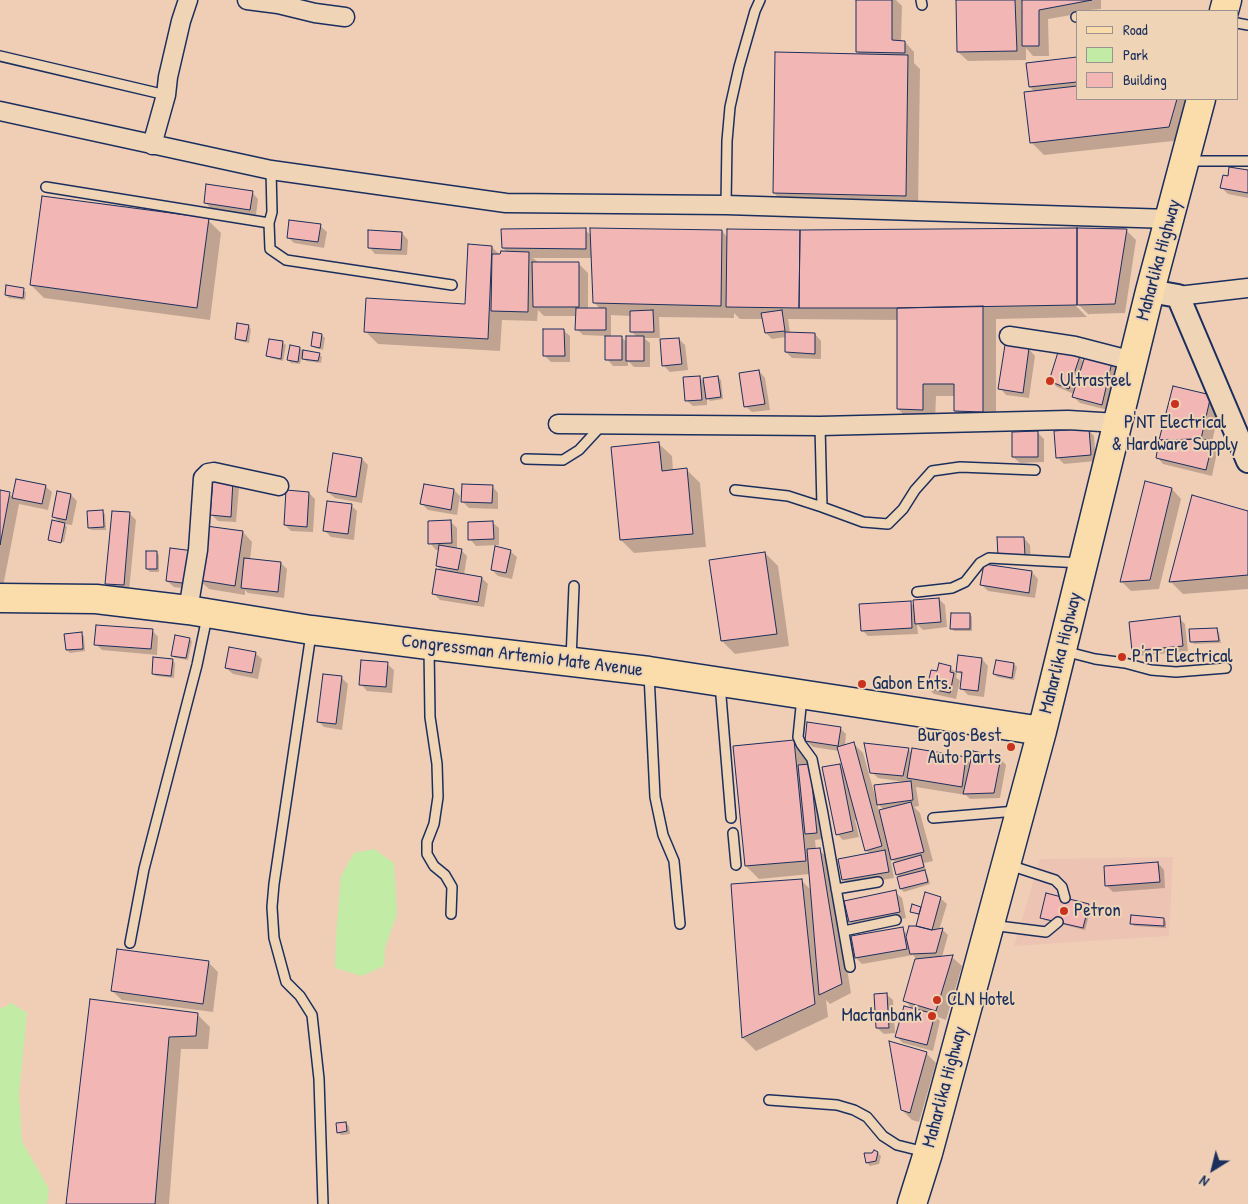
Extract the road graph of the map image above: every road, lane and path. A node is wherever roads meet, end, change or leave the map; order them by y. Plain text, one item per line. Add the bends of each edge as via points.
1 (188, 0) edge
2 (247, 0) edge
3 (760, 0) edge
4 (345, 17) dead end
5 (0, 56) edge
6 (166, 95) junction
7 (1202, 100) edge
8 (0, 111) edge
9 (152, 145) junction
10 (1185, 161) junction
11 (1248, 161) edge
12 (271, 170) junction
13 (46, 187) dead end
14 (726, 206) junction
15 (1170, 219) junction
16 (269, 223) junction
17 (452, 285) dead end
18 (1248, 288) edge
19 (1150, 291) junction
20 (1178, 296) junction
21 (1009, 336) dead end
22 (1133, 361) junction
23 (1118, 423) junction
24 (558, 424) dead end
25 (603, 424) junction
26 (820, 426) junction
27 (1245, 449) edge
28 (526, 460) dead end
29 (1035, 470) dead end
30 (279, 486) dead end
31 (735, 490) dead end
32 (822, 507) junction
33 (1083, 563) junction
34 (574, 586) dead end
35 (917, 592) dead end
36 (0, 598) edge
37 (197, 612) junction
38 (311, 630) junction
39 (429, 645) junction
40 (1062, 650) junction
41 (570, 663) junction
42 (1226, 668) dead end
43 (649, 672) junction
44 (720, 683) junction
45 (803, 694) junction
46 (1042, 732) junction
47 (1019, 811) junction
48 (731, 818) dead end
49 (934, 818) dead end
50 (733, 833) dead end
51 (1005, 863) junction
52 (736, 865) dead end
53 (878, 882) dead end
54 (836, 888) junction
55 (1065, 898) dead end
56 (451, 914) dead end
57 (896, 920) dead end
58 (1058, 922) dead end
59 (680, 924) dead end
60 (988, 925) junction
61 (844, 930) junction
62 (130, 943) dead end
63 (850, 967) dead end
64 (769, 1100) dead end
65 (928, 1153) junction
66 (322, 1204) edge
67 (912, 1204) edge

1 - 6 street
2 - 4 street
3 - 14 lane via 754,12 730,107
5 - 6 lane
6 - 9 street
7 - 10 main road, Maharlika Highway
8 - 9 street
9 - 12 street
10 - 11 lane
10 - 15 main road, Maharlika Highway
12 - 14 street via 506,202
12 - 16 lane via 272,212
13 - 16 lane
14 - 15 street
15 - 19 main road, Maharlika Highway
16 - 17 lane via 270,249 286,260
18 - 20 street
19 - 20 street
19 - 22 main road, Maharlika Highway
20 - 27 street
21 - 22 street via 1075,346
22 - 23 main road, Maharlika Highway
23 - 26 street via 1068,420
23 - 33 main road, Maharlika Highway
24 - 25 street
25 - 26 street
25 - 28 lane via 579,450 563,460
26 - 32 lane
29 - 32 lane via 960,467 932,471 888,524 863,522
30 - 37 street via 214,472 204,478
31 - 32 lane via 788,496
33 - 35 lane via 989,558 980,563 965,582 952,588
33 - 40 main road, Maharlika Highway
34 - 41 lane
36 - 37 main road, Congressman Artemio Mate Avenue via 96,599
37 - 38 main road, Congressman Artemio Mate Avenue
37 - 62 lane via 197,665 144,869
38 - 39 main road, Congressman Artemio Mate Avenue
38 - 66 lane via 272,908 274,938 286,982 312,1015 319,1079
39 - 41 main road, Congressman Artemio Mate Avenue
39 - 56 lane via 430,717 438,797 427,854 452,887
40 - 42 lane via 1151,670 1176,672
40 - 46 main road, Maharlika Highway
41 - 43 main road, Congressman Artemio Mate Avenue
43 - 44 main road, Congressman Artemio Mate Avenue
43 - 59 lane via 655,797 662,835 674,860
44 - 45 main road, Congressman Artemio Mate Avenue
44 - 48 lane
45 - 46 main road, Congressman Artemio Mate Avenue
45 - 54 lane via 798,736 812,759
46 - 47 main road, Maharlika Highway
47 - 49 lane
47 - 51 main road, Maharlika Highway
50 - 52 lane
51 - 55 lane via 1055,880 1062,887
51 - 60 main road, Maharlika Highway
53 - 54 lane
54 - 61 lane
57 - 61 lane
58 - 60 lane via 1046,932
60 - 65 main road, Maharlika Highway
61 - 63 lane
64 - 65 lane via 838,1105 854,1110 867,1117 882,1136 897,1145
65 - 67 main road, Maharlika Highway

